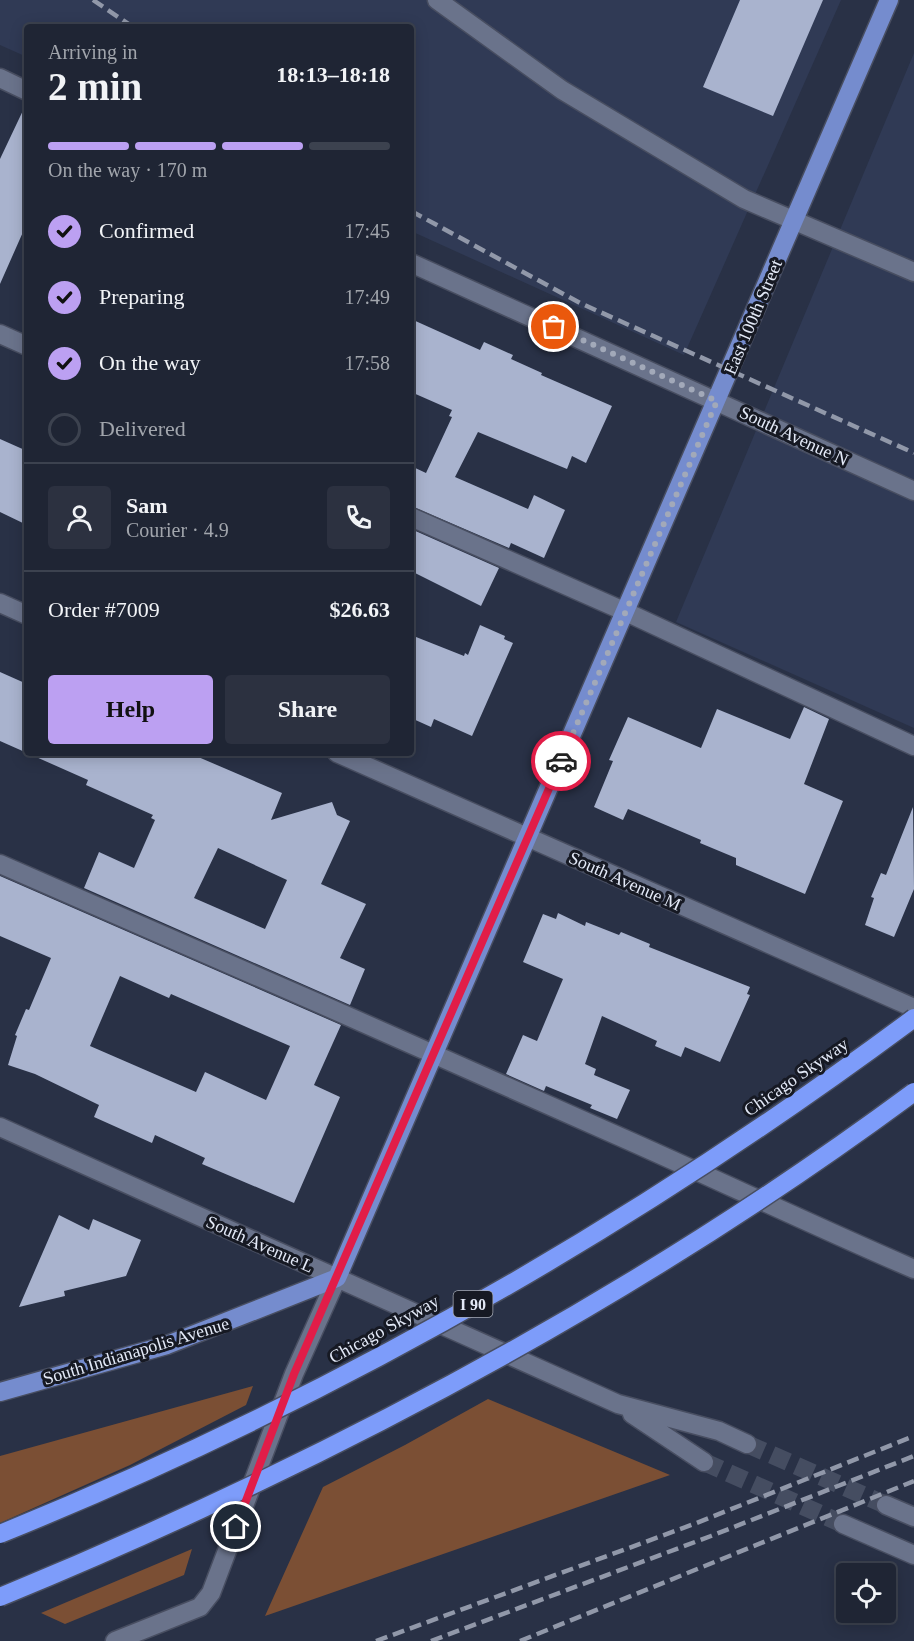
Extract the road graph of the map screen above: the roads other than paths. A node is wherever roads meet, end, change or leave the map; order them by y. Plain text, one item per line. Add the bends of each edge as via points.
1 (436, 0) edge
2 (889, 0) edge
3 (0, 78) edge
4 (24, 90) edge
5 (795, 220) junction
6 (414, 264) edge
7 (914, 272) edge
8 (0, 334) edge
9 (24, 345) edge
10 (717, 401) junction
11 (914, 491) edge
12 (414, 518) edge
13 (0, 603) edge
14 (626, 612) junction
15 (24, 614) edge
16 (914, 746) edge
17 (344, 756) edge
18 (528, 838) junction
19 (0, 864) edge
20 (914, 1008) edge
21 (914, 1018) edge
22 (435, 1054) junction
23 (914, 1092) edge
24 (0, 1127) edge
25 (914, 1269) edge
26 (337, 1278) junction
27 (3, 1389) edge
28 (618, 1404) junction
29 (747, 1443) tunnel mouth
30 (704, 1462) tunnel mouth
31 (886, 1505) tunnel mouth
32 (914, 1517) edge
33 (843, 1524) tunnel mouth
34 (0, 1534) edge
35 (914, 1555) edge
36 (0, 1597) edge
37 (115, 1641) edge

1 - 5 street via 561,90 744,199
2 - 5 main road, East 100th Street
3 - 4 street
5 - 7 street
5 - 10 main road, East 100th Street
6 - 10 street, South Avenue N
8 - 9 street
10 - 11 street, South Avenue N
10 - 14 main road, East 100th Street
12 - 14 street
13 - 15 street
14 - 16 street
14 - 18 main road, East 100th Street
17 - 18 street, South Avenue M
18 - 20 street, South Avenue M
18 - 22 main road, East 100th Street
19 - 22 street
21 - 34 highway, Chicago Skyway / I 90, bridge via 714,1159 530,1273 363,1366 227,1435
22 - 25 street
22 - 26 main road, East 100th Street
23 - 36 highway, bridge via 748,1209 571,1317 421,1401 227,1499
24 - 26 street, South Avenue L
26 - 27 main road, South Indianapolis Avenue via 167,1345
26 - 28 street, South Avenue L
26 - 37 street, East 100th Street via 294,1374 211,1593 200,1607
28 - 29 street, South Avenue L via 719,1431
28 - 30 street, South Avenue L
31 - 32 street
33 - 35 street

